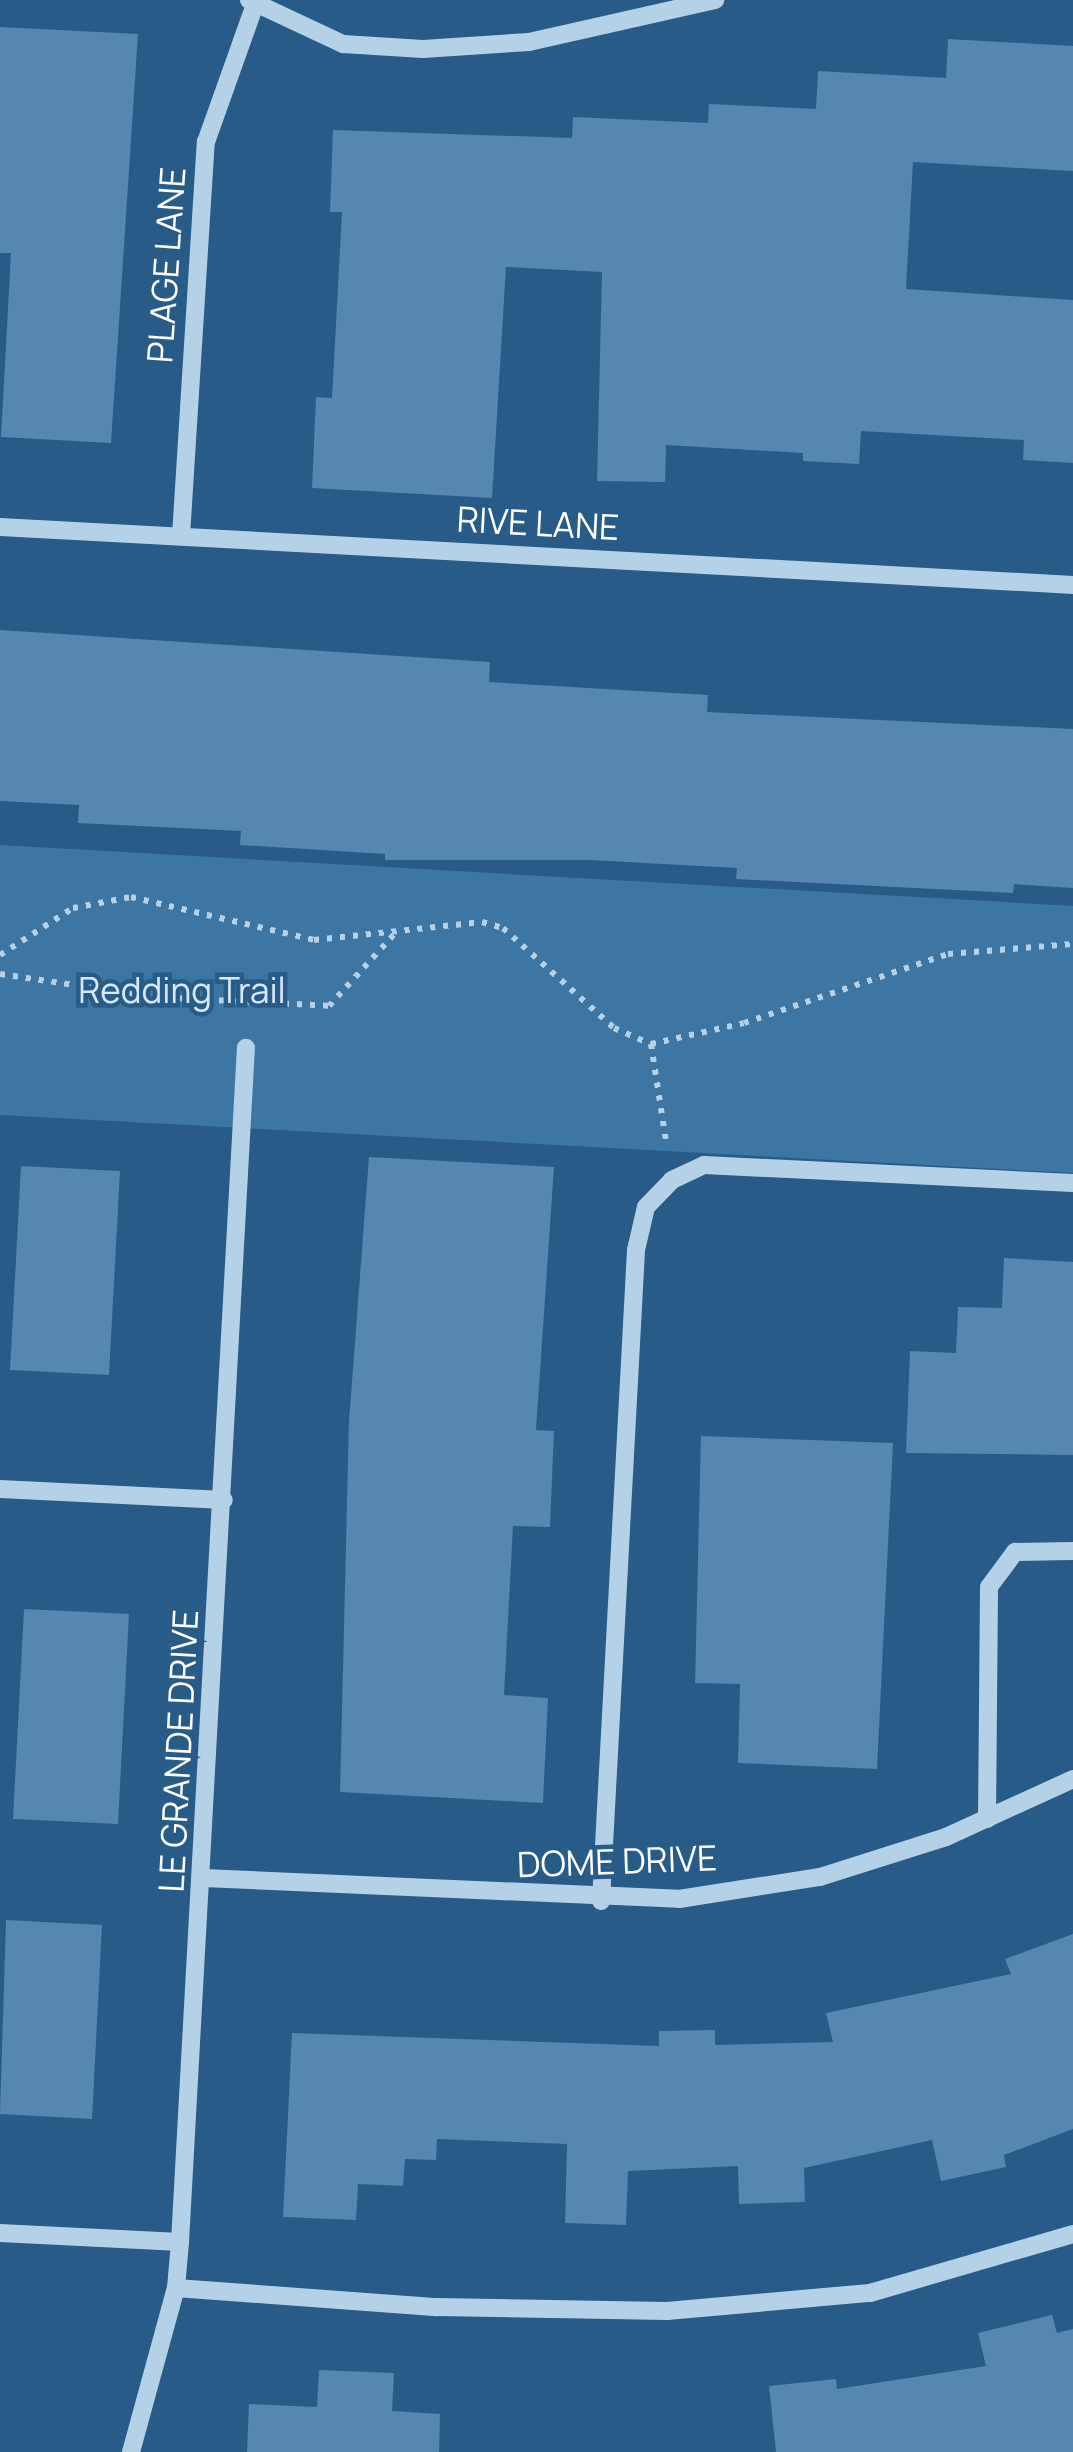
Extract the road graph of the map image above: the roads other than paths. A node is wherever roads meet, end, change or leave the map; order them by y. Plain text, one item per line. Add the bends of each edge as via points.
1 (714, 0) edge
2 (251, 3) edge
3 (0, 527) edge
4 (181, 536) junction
5 (1073, 585) edge
6 (246, 1048) dead end
7 (1073, 1183) edge
8 (0, 1488) edge
9 (224, 1500) junction
10 (1073, 1550) edge
11 (1073, 1779) edge
12 (987, 1819) junction
13 (204, 1878) junction
14 (602, 1901) junction
15 (0, 2233) edge
16 (1073, 2234) edge
17 (180, 2242) junction
18 (176, 2288) junction
19 (131, 2452) edge

1 - 2 street via 529,42 422,49 343,44
2 - 4 street, PLAGE LANE via 206,142
3 - 4 street, RIVE LANE
4 - 5 street, RIVE LANE
6 - 9 street, LE GRANDE DRIVE
7 - 14 street via 704,1165 672,1180 646,1207 636,1250
8 - 9 street
9 - 13 street, LE GRANDE DRIVE
10 - 12 street via 1015,1552 989,1588
11 - 12 street, DOME DRIVE
12 - 14 street, DOME DRIVE via 820,1877 679,1900
13 - 14 street, DOME DRIVE
13 - 17 street, LE GRANDE DRIVE
15 - 17 street
16 - 18 street via 870,2293 667,2311 437,2306
17 - 18 street, LE GRANDE DRIVE
18 - 19 street, LE GRANDE DRIVE

